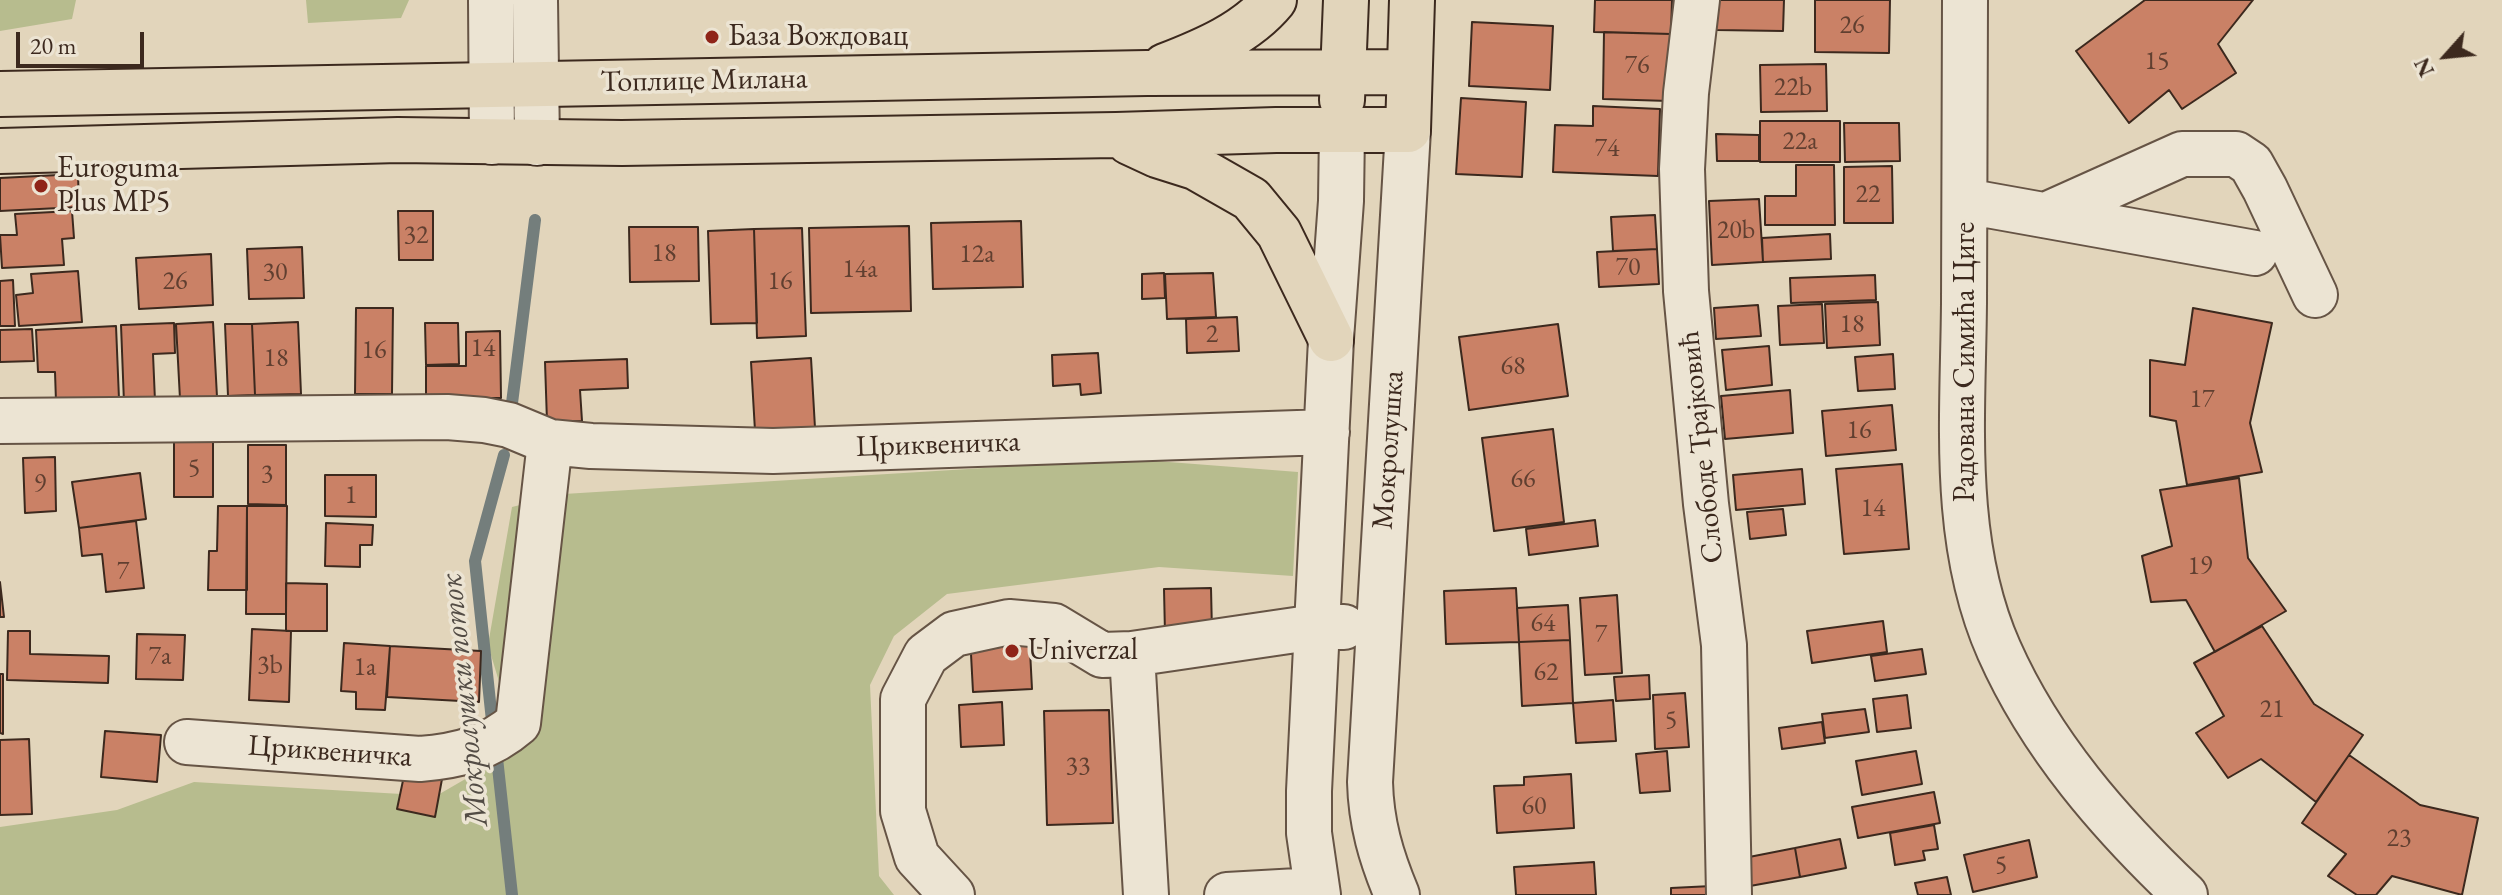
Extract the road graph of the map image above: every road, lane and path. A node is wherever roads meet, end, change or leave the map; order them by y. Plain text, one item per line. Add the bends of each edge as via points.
1 (491, 0) edge
2 (535, 0) edge
3 (1274, 0) edge
4 (1346, 0) edge
5 (1412, 0) edge
6 (1697, 0) edge
7 (1965, 0) edge
8 (1342, 72) junction
9 (1409, 72) junction
10 (1147, 73) junction
11 (513, 83) junction
12 (0, 94) edge
13 (1342, 130) junction
14 (1408, 130) junction
15 (1116, 135) junction
16 (492, 142) junction
17 (537, 143) junction
18 (0, 151) edge
19 (1965, 201) junction
20 (2046, 215) junction
21 (2255, 253) dead end
22 (2315, 295) dead end
23 (1331, 339) junction
24 (0, 421) edge
25 (1327, 432) junction
26 (550, 442) junction
27 (1316, 627) junction
28 (1377, 627) junction
29 (1132, 654) junction
30 (187, 742) dead end
31 (1317, 892) edge
32 (952, 895) edge
33 (1146, 895) edge
34 (1227, 895) edge
35 (1397, 895) edge
36 (1729, 895) edge
37 (2185, 895) edge

1 - 11 street
2 - 11 street
3 - 10 main road via 1264,13 1211,48
4 - 8 main road, Мокролушка
5 - 9 main road, Мокролушка
6 - 36 street, Слободе Трајковић via 1682,184 1686,291 1724,645
7 - 19 street, Радована Симића Циге
8 - 9 main road, Топлице Милана
8 - 10 main road, Топлице Милана
8 - 13 main road, Мокролушка
9 - 14 main road, Мокролушка
10 - 11 main road, Топлице Милана
11 - 12 main road, Топлице Милана
11 - 16 street
11 - 17 street
13 - 14 main road, Топлице Милана
13 - 15 main road, Топлице Милана
13 - 23 street, Мокролушка
14 - 28 street, Мокролушка
15 - 17 main road, Топлице Милана
15 - 23 main road via 1195,167 1251,199 1279,233
16 - 17 main road, Топлице Милана
16 - 18 main road, Топлице Милана
19 - 20 street
19 - 37 street, Радована Симића Циге via 1962,484 1975,577 1998,648 2030,712 2139,852
20 - 21 street
20 - 22 street via 2182,154 2236,154 2251,164
23 - 25 street, Мокролушка
24 - 26 street, Цриквеничка via 447,417 509,425
25 - 26 street, Цриквеничка via 773,451
25 - 27 street, Мокролушка
26 - 30 street, Цриквеничка via 518,723 502,737 483,748 420,759
27 - 28 street
27 - 29 street
27 - 31 street, Мокролушка via 1309,833
28 - 35 street, Мокролушка via 1371,817
29 - 32 street via 1102,655 1054,626 1009,622 954,634 926,655 903,699 903,811 917,857
29 - 33 street
31 - 34 street

